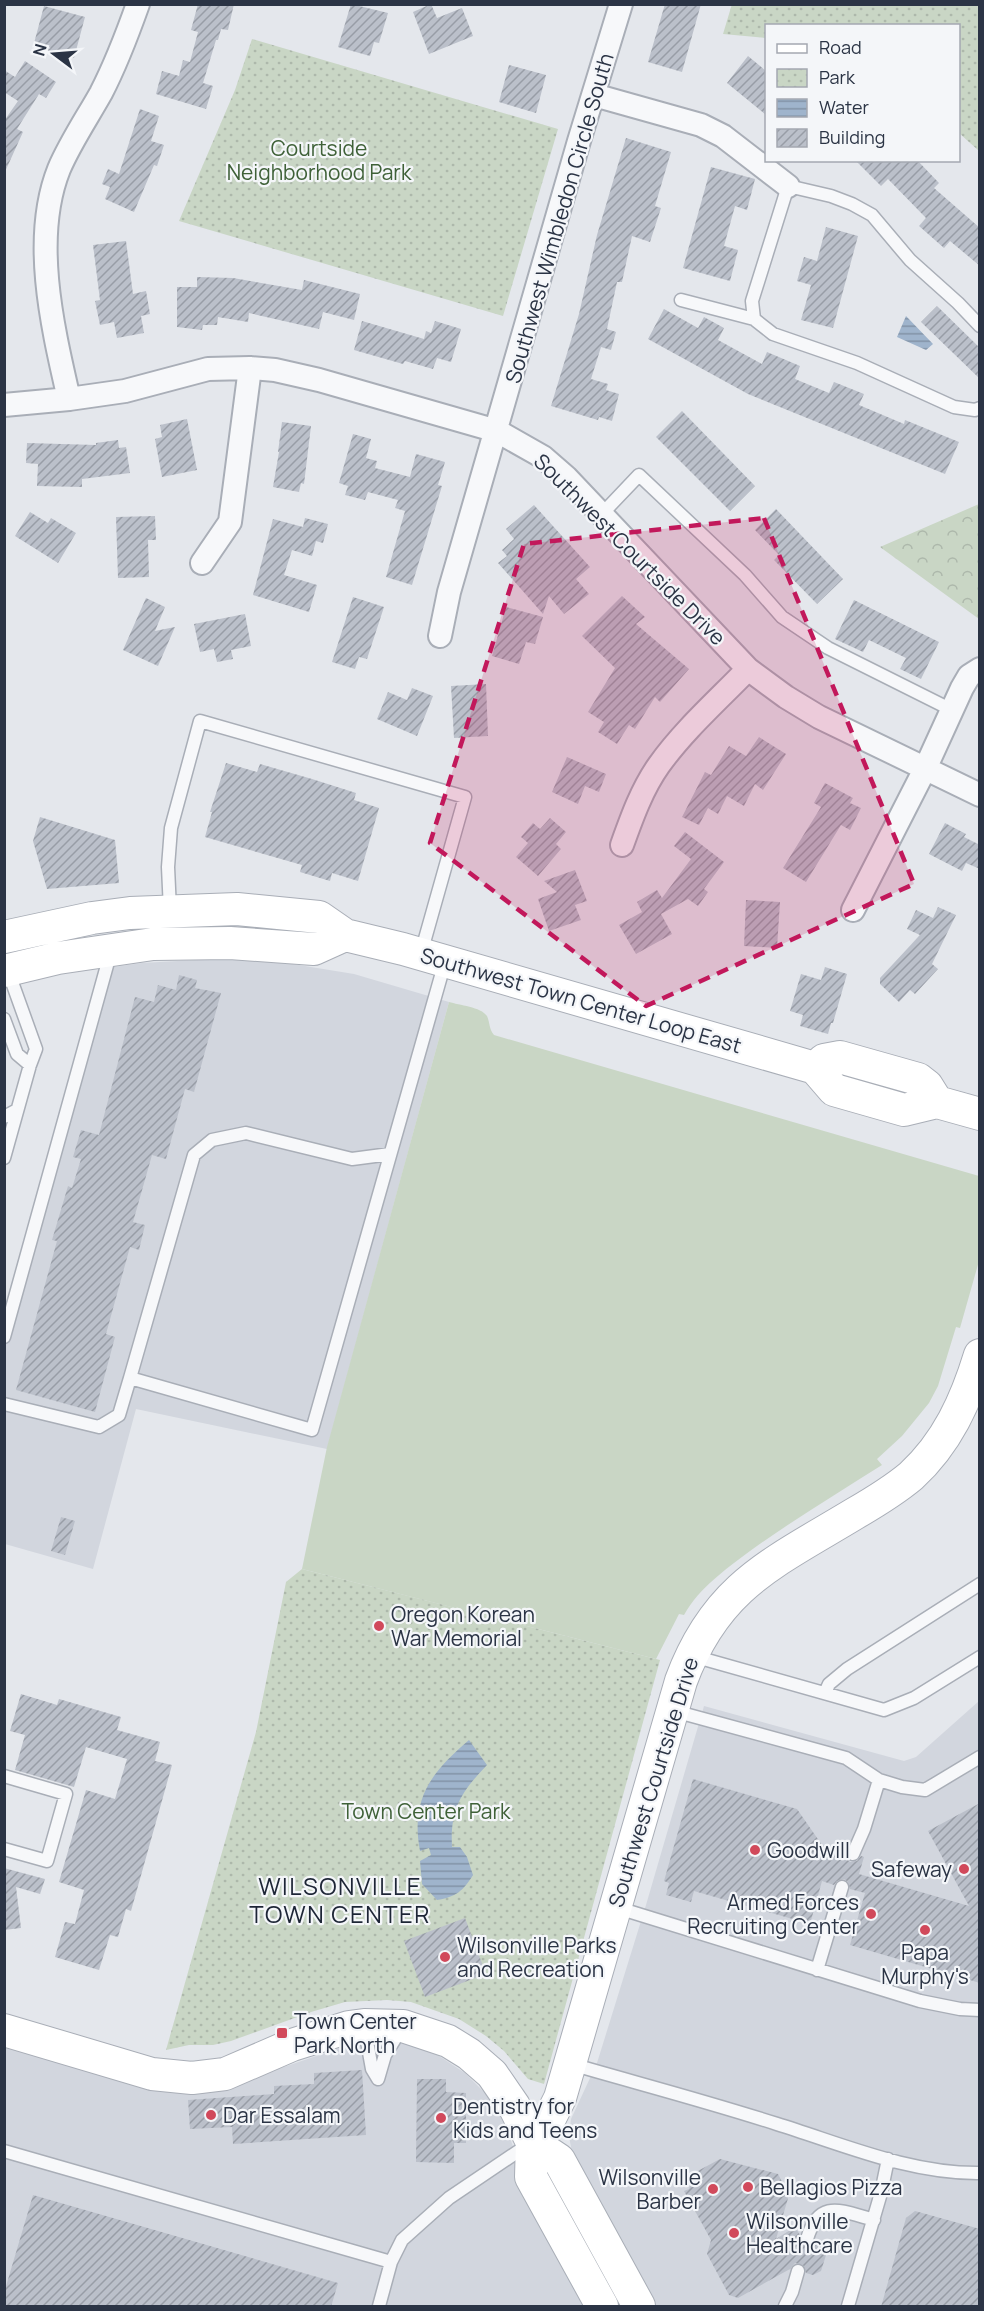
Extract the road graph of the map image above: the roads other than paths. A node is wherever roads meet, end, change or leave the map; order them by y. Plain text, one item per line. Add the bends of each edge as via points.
1 (138, 4) edge
2 (621, 4) edge
3 (594, 95) junction
4 (788, 186) junction
5 (681, 300) dead end
6 (754, 320) junction
7 (980, 326) edge
8 (250, 368) junction
9 (69, 399) junction
10 (4, 405) edge
11 (980, 408) edge
12 (497, 431) junction
13 (602, 515) junction
14 (202, 563) dead end
15 (440, 636) dead end
16 (748, 669) junction
17 (980, 669) edge
18 (952, 710) junction
19 (925, 769) junction
20 (980, 795) edge
21 (622, 845) dead end
22 (170, 910) junction
23 (853, 910) dead end
24 (345, 935) junction
25 (4, 937) edge
26 (111, 949) junction
27 (433, 958) junction
28 (6, 969) edge
29 (4, 1019) edge
30 (30, 1065) junction
31 (18, 1110) junction
32 (980, 1114) edge
33 (4, 1117) edge
34 (390, 1154) junction
35 (4, 1158) edge
36 (4, 1337) edge
37 (979, 1356) edge
38 (130, 1378) junction
39 (4, 1404) edge
40 (980, 1584) edge
41 (692, 1655) junction
42 (980, 1657) edge
43 (825, 1693) junction
44 (672, 1710) junction
45 (980, 1757) edge
46 (4, 1776) edge
47 (879, 1780) junction
48 (4, 1849) edge
49 (853, 1854) dead end
50 (842, 1887) dead end
51 (614, 1907) junction
52 (817, 1970) junction
53 (980, 2010) edge
54 (364, 2025) junction
55 (403, 2026) junction
56 (4, 2030) edge
57 (570, 2064) junction
58 (532, 2142) junction
59 (4, 2151) edge
60 (888, 2159) junction
61 (980, 2173) edge
62 (874, 2220) junction
63 (807, 2239) dead end
64 (391, 2262) junction
65 (798, 2271) dead end
66 (379, 2307) edge
67 (602, 2307) edge
68 (639, 2307) edge
69 (784, 2307) edge
70 (848, 2307) edge

1 - 9 street via 122,51 60,169 48,217 49,285
2 - 3 street, Southwest Wimbledon Circle South
3 - 4 street via 701,125 723,136
3 - 12 street, Southwest Wimbledon Circle South
4 - 6 lane via 752,301
4 - 7 lane via 831,196 872,215 910,260
5 - 6 lane
6 - 11 lane via 773,334 857,363 954,407
8 - 9 street, Southwest Courtside Drive via 208,369 125,391
8 - 12 street, Southwest Courtside Drive via 319,380
8 - 14 street via 230,522
9 - 10 street, Southwest Courtside Drive
12 - 13 street, Southwest Courtside Drive via 543,457
12 - 15 street, Southwest Wimbledon Circle South via 449,592
13 - 16 street, Southwest Courtside Drive
13 - 18 lane via 639,475 745,575 782,617 828,648
16 - 19 street, Southwest Courtside Drive via 819,717
16 - 21 street via 659,765 635,808
17 - 18 street via 969,676
18 - 19 street
19 - 20 street, Southwest Courtside Drive
19 - 23 street
22 - 24 street, Southwest Town Center Loop East via 237,909 319,917
22 - 25 street, Southwest Town Center Loop East via 92,918
22 - 27 lane via 171,828 200,721 465,797
24 - 26 street via 314,949 193,942
24 - 27 street, Southwest Town Center Loop East
26 - 28 street
26 - 36 lane
27 - 32 street, Southwest Town Center Loop East via 815,1068 829,1058 855,1061 918,1079 937,1102
27 - 34 lane
28 - 30 lane via 36,1049
29 - 30 lane via 18,1054
30 - 31 lane
31 - 33 lane
31 - 35 lane
34 - 38 lane via 352,1159 246,1133 212,1140 194,1155
34 - 38 lane via 312,1430
37 - 41 street, Southwest Courtside Drive via 955,1421 924,1463 892,1491 765,1568 744,1585 714,1617
38 - 39 lane via 119,1415 99,1426
40 - 43 lane via 847,1669 829,1684
41 - 43 lane
41 - 44 street, Southwest Courtside Drive
42 - 43 lane via 914,1698 884,1710
44 - 47 lane via 846,1758
44 - 51 street, Southwest Courtside Drive
45 - 47 lane via 925,1790
46 - 48 lane via 66,1794 47,1861
47 - 49 lane
50 - 52 lane
51 - 52 lane
51 - 57 street, Southwest Courtside Drive
52 - 53 lane via 920,2001
54 - 55 street
54 - 55 lane via 372,2068 378,2079 385,2055
54 - 56 street via 325,2033 225,2074 192,2078 152,2074
55 - 58 street via 448,2041 481,2063 503,2088
57 - 58 street, Southwest Courtside Drive via 552,2116
57 - 60 lane
58 - 64 lane via 449,2198 402,2240
58 - 67 street via 531,2177
58 - 68 street via 559,2160
59 - 64 lane
60 - 61 lane via 951,2173
60 - 62 lane
62 - 63 lane via 840,2210 824,2211 813,2222
62 - 70 lane
64 - 66 lane
65 - 69 lane

